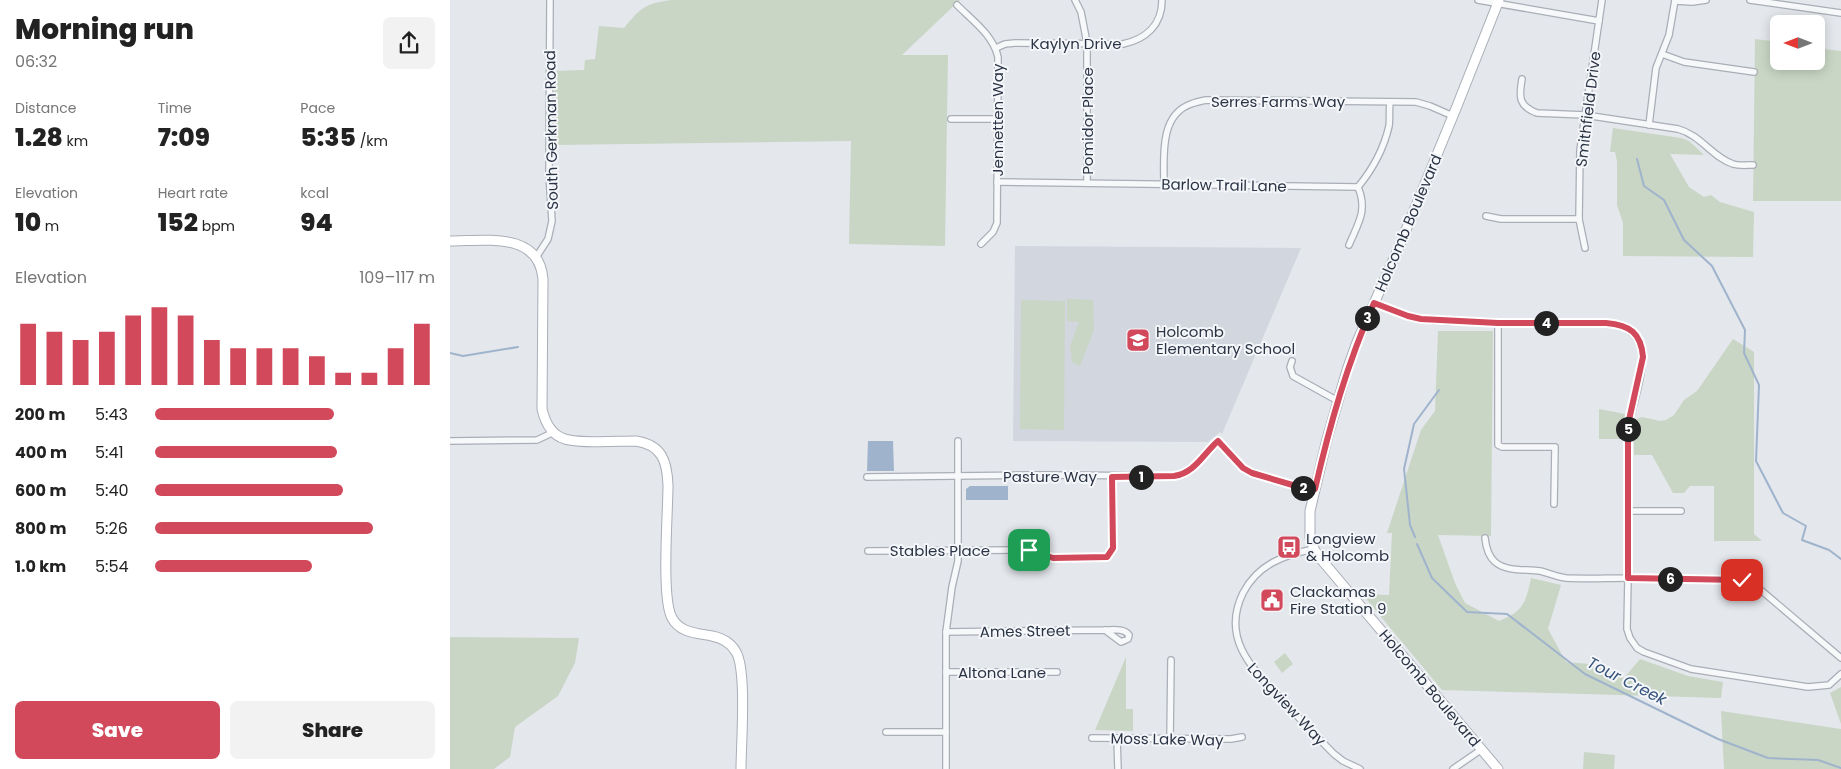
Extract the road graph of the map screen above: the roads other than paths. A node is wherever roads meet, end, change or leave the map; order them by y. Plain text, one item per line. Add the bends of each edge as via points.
1 (550, 0) edge
2 (1074, 0) edge
3 (1162, 0) edge
4 (1478, 0) edge
5 (1602, 0) edge
6 (1675, 0) edge
7 (1706, 0) edge
8 (1750, 0) edge
9 (1498, 1) edge
10 (957, 5) dead end
11 (1841, 13) edge
12 (1599, 21) junction
13 (1087, 44) junction
14 (996, 48) junction
15 (1662, 54) junction
16 (1754, 72) dead end
17 (1522, 79) dead end
18 (1390, 102) junction
19 (1585, 115) junction
20 (1453, 116) junction
21 (951, 119) dead end
22 (998, 120) junction
23 (1649, 125) junction
24 (1753, 165) dead end
25 (997, 182) junction
26 (1087, 183) junction
27 (1164, 184) junction
28 (1358, 187) junction
29 (1486, 216) dead end
30 (1579, 220) junction
31 (450, 241) edge
32 (981, 244) dead end
33 (1349, 245) dead end
34 (1585, 248) dead end
35 (537, 256) junction
36 (1374, 303) junction
37 (1498, 323) junction
38 (1292, 361) dead end
39 (1338, 400) junction
40 (554, 432) junction
41 (450, 440) edge
42 (958, 441) dead end
43 (867, 477) dead end
44 (958, 477) junction
45 (1112, 477) junction
46 (1315, 489) junction
47 (1554, 504) dead end
48 (1629, 511) junction
49 (1681, 511) dead end
50 (1485, 538) dead end
51 (1314, 549) junction
52 (868, 551) dead end
53 (958, 551) junction
54 (1628, 578) junction
55 (1105, 630) dead end
56 (946, 632) junction
57 (1841, 658) edge
58 (1171, 660) dead end
59 (946, 672) junction
60 (1057, 672) dead end
61 (1841, 674) edge
62 (886, 732) dead end
63 (946, 732) junction
64 (1242, 737) dead end
65 (1092, 738) dead end
66 (1117, 738) junction
67 (1170, 739) junction
68 (1482, 750) junction
69 (741, 769) edge
70 (946, 769) edge
71 (1118, 769) edge
72 (1360, 769) edge
73 (1453, 769) edge
74 (1498, 769) edge

1 - 35 street, South Gerkman Road via 549,175 552,221 548,239
2 - 13 street, Pomidor Place via 1081,12
3 - 13 street, Kaylyn Drive via 1160,16 1147,34 1123,44
4 - 9 street
5 - 12 street, Smithfield Drive
6 - 7 street
6 - 15 street
8 - 11 street
9 - 12 street
9 - 20 street, Holcomb Boulevard
10 - 14 street, Jennetten Way
12 - 19 street, Smithfield Drive
13 - 14 street, Kaylyn Drive via 1015,43
13 - 26 street, Pomidor Place
14 - 22 street, Jennetten Way
15 - 16 street via 1684,62
15 - 23 street via 1656,68
17 - 19 street via 1520,97 1531,111
18 - 20 street, Serres Farms Way via 1416,102
18 - 27 street, Serres Farms Way via 1206,100 1189,104 1178,113 1165,136
18 - 28 street via 1385,136 1371,172
19 - 23 street
19 - 30 street, Smithfield Drive via 1580,150
20 - 36 street, Holcomb Boulevard
21 - 22 street
22 - 25 street, Jennetten Way
23 - 24 street via 1686,131 1724,160 1732,164
25 - 26 street, Barlow Trail Lane
25 - 32 street, Jennetten Way via 997,223
26 - 27 street, Barlow Trail Lane
27 - 28 street, Barlow Trail Lane
28 - 33 street via 1363,209
29 - 30 street
30 - 34 street, Smithfield Drive
31 - 35 street via 515,243
35 - 40 street via 543,278 542,409 546,423
36 - 37 street via 1421,319
36 - 39 street, Holcomb Boulevard via 1352,354
37 - 47 street via 1498,445 1555,447
37 - 48 street via 1615,324 1628,328 1639,338 1643,357 1629,420
38 - 39 street via 1290,367 1294,376
39 - 46 street, Holcomb Boulevard
40 - 41 street via 538,440
40 - 69 street via 572,440 645,443 653,446 663,458 668,485 666,591 669,610 681,628 724,640 738,654 742,674
42 - 44 street
43 - 44 street, Pasture Way
44 - 45 street, Pasture Way
44 - 53 street
45 - 46 street, Pasture Way via 1184,474 1196,466 1218,441 1238,464 1252,473
45 - 53 street, Stables Place via 1113,548 1107,557 1053,558 1029,550
46 - 51 street, Holcomb Boulevard via 1309,524
48 - 49 street
48 - 54 street
50 - 54 street via 1492,558 1506,568 1566,578
51 - 68 street, Holcomb Boulevard
51 - 72 street, Longview Way via 1270,563 1255,576 1238,605 1238,640 1242,654 1264,682 1334,754
52 - 53 street, Stables Place
53 - 56 street
54 - 57 street via 1748,582
54 - 61 street via 1628,629 1630,638 1644,652 1691,669 1808,686 1829,685
55 - 56 street, Ames Street
56 - 59 street
58 - 67 street
59 - 60 street, Altona Lane
59 - 63 street
62 - 63 street
63 - 70 street
64 - 67 street, Moss Lake Way via 1231,740
65 - 66 street, Moss Lake Way
66 - 67 street, Moss Lake Way
66 - 71 street
68 - 73 street
68 - 74 street, Holcomb Boulevard

